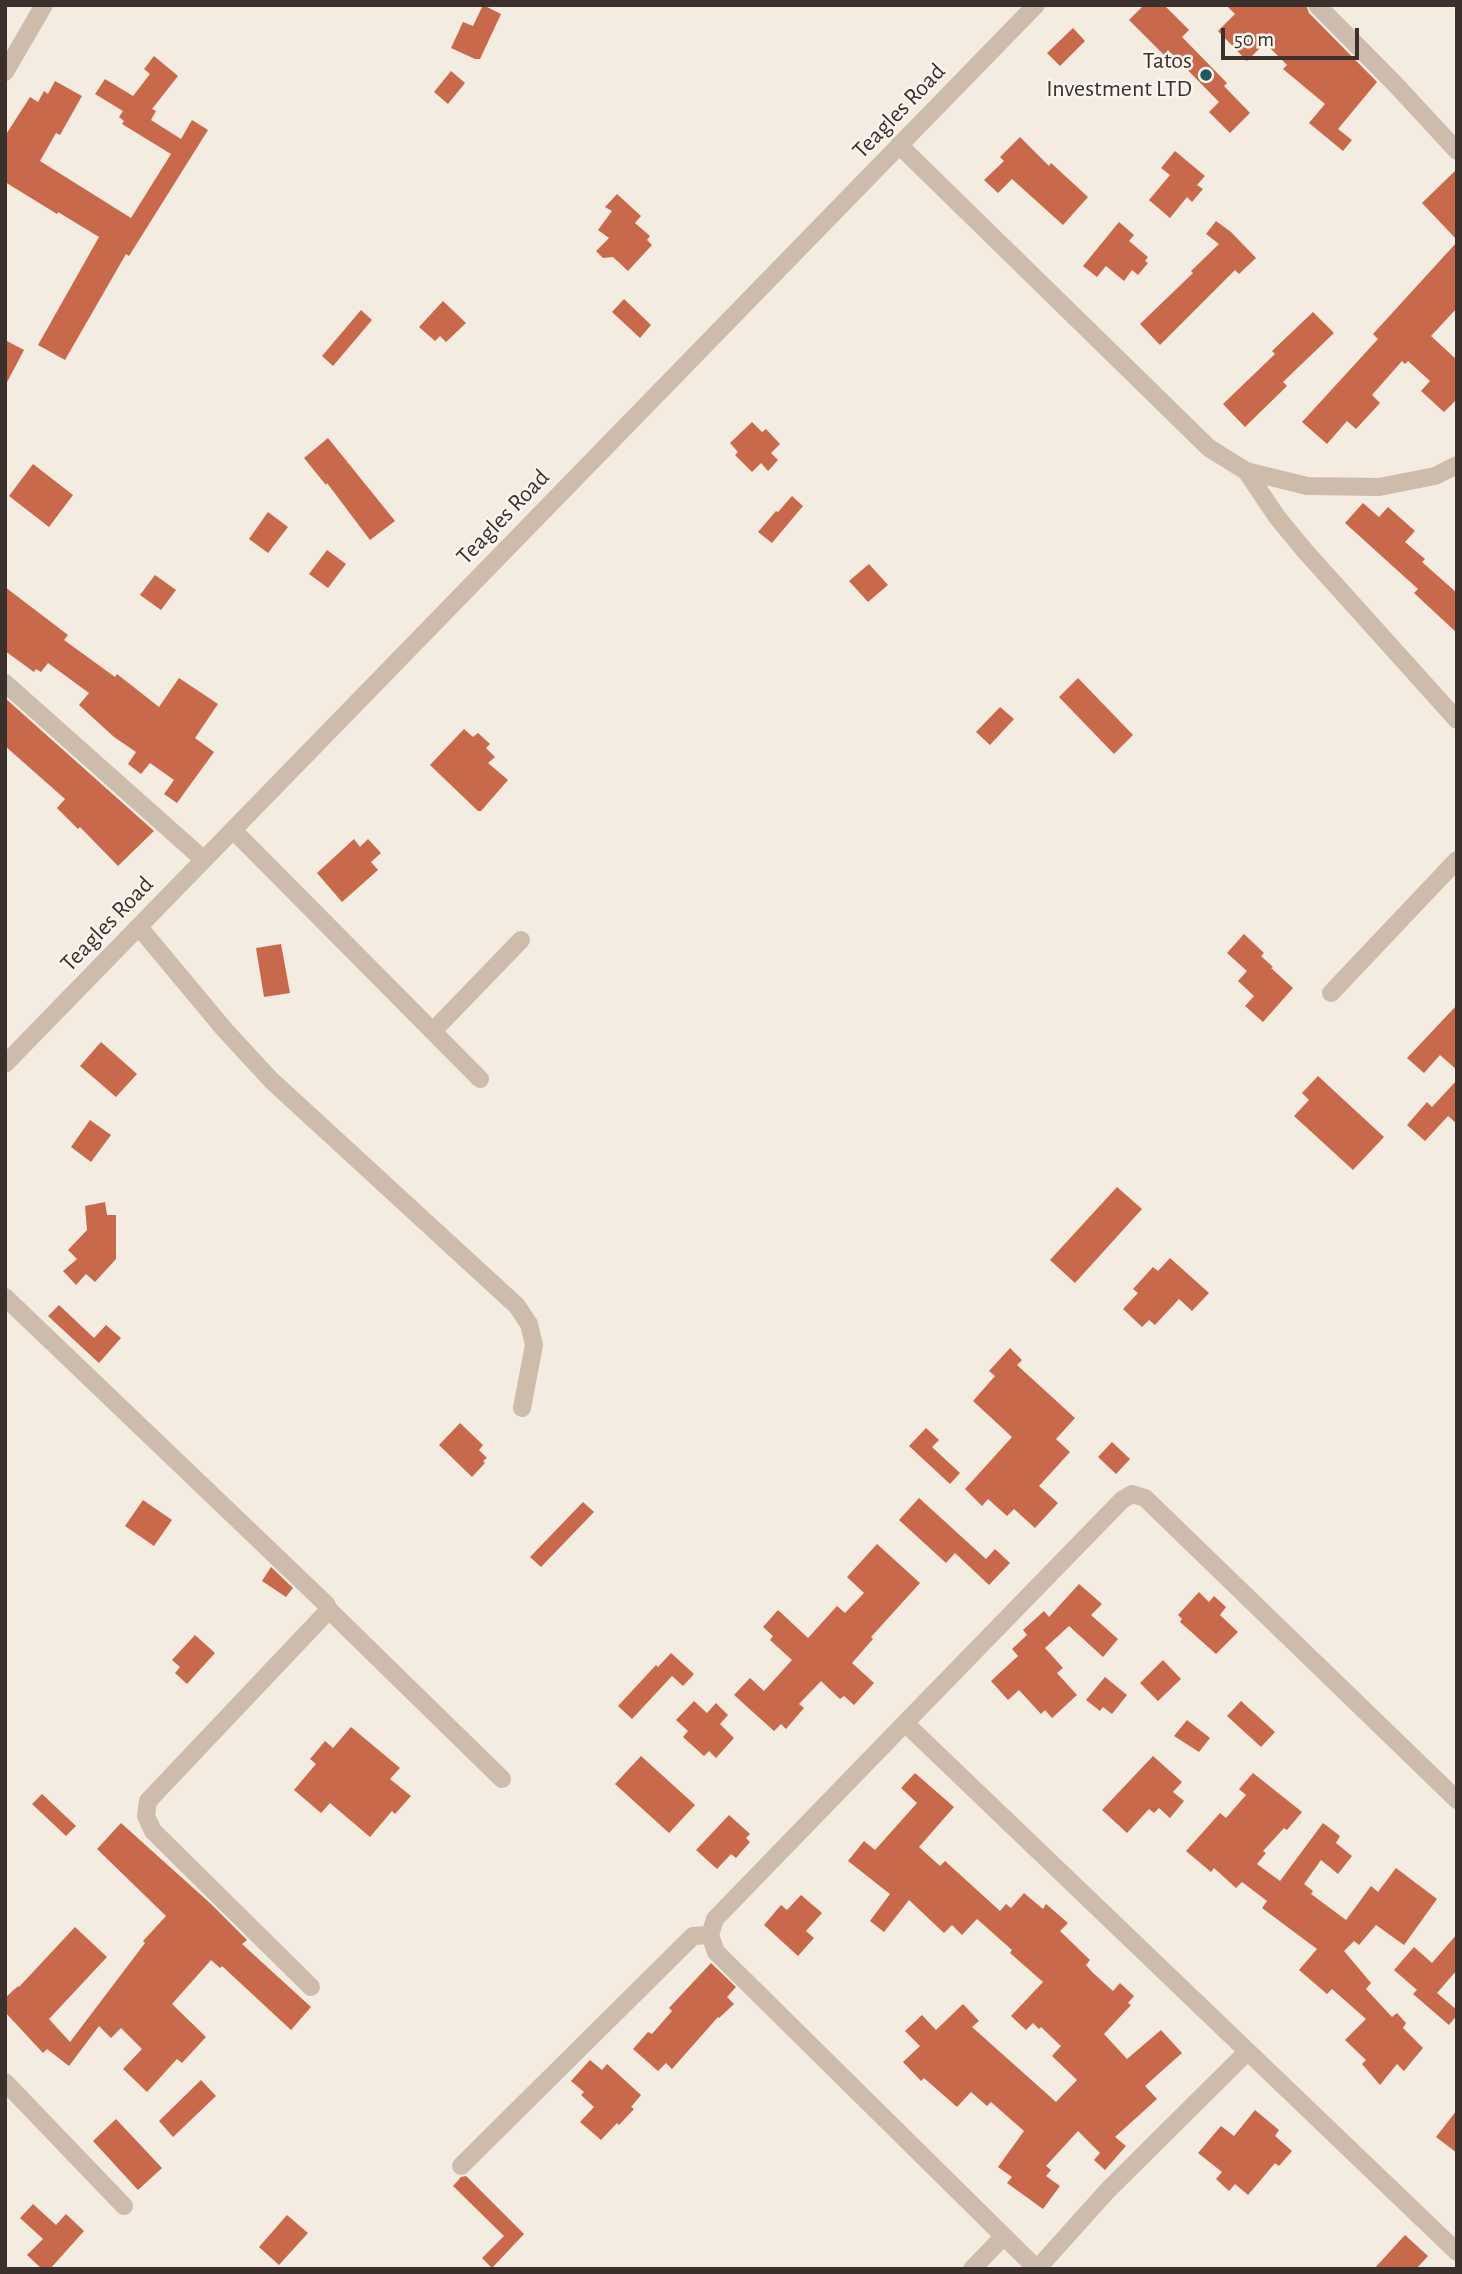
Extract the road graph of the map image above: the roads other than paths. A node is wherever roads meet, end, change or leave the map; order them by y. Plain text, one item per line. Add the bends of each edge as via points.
1 (44, 5) edge
2 (1036, 5) edge
3 (1317, 5) edge
4 (5, 72) edge
5 (900, 145) junction
6 (1457, 151) edge
7 (1457, 465) edge
8 (1246, 471) junction
9 (5, 683) edge
10 (1457, 720) edge
11 (233, 830) junction
12 (204, 860) junction
13 (1457, 860) edge
14 (138, 927) junction
15 (521, 940) dead end
16 (1331, 993) dead end
17 (433, 1031) junction
18 (5, 1064) edge
19 (480, 1079) dead end
20 (5, 1297) edge
21 (522, 1408) dead end
22 (328, 1609) junction
23 (905, 1723) junction
24 (502, 1779) dead end
25 (1457, 1800) edge
26 (710, 1935) junction
27 (311, 1987) dead end
28 (1247, 2052) junction
29 (5, 2082) edge
30 (461, 2166) dead end
31 (124, 2206) dead end
32 (1004, 2236) junction
33 (1457, 2252) edge
34 (972, 2269) edge
35 (1037, 2269) edge

1 - 4 street
2 - 5 street, Teagles Road
3 - 6 street
5 - 8 street via 1209,448
5 - 11 street, Teagles Road
7 - 8 street via 1435,476 1379,487 1307,486
8 - 10 street via 1305,551
9 - 12 street
11 - 12 street, Teagles Road
11 - 17 street
12 - 14 street, Teagles Road
13 - 16 street
14 - 18 street, Teagles Road
14 - 21 street via 271,1080 517,1306 529,1324 534,1345
15 - 17 street
17 - 19 street
20 - 22 street
22 - 24 street
22 - 27 street via 148,1801 146,1816 153,1830
23 - 25 street via 1132,1494 1145,1498
23 - 26 street via 715,1919
23 - 28 street
26 - 30 street via 693,1936
26 - 32 street via 716,1952
28 - 33 street
28 - 35 street via 1108,2190
29 - 31 street
32 - 34 street
32 - 35 street

